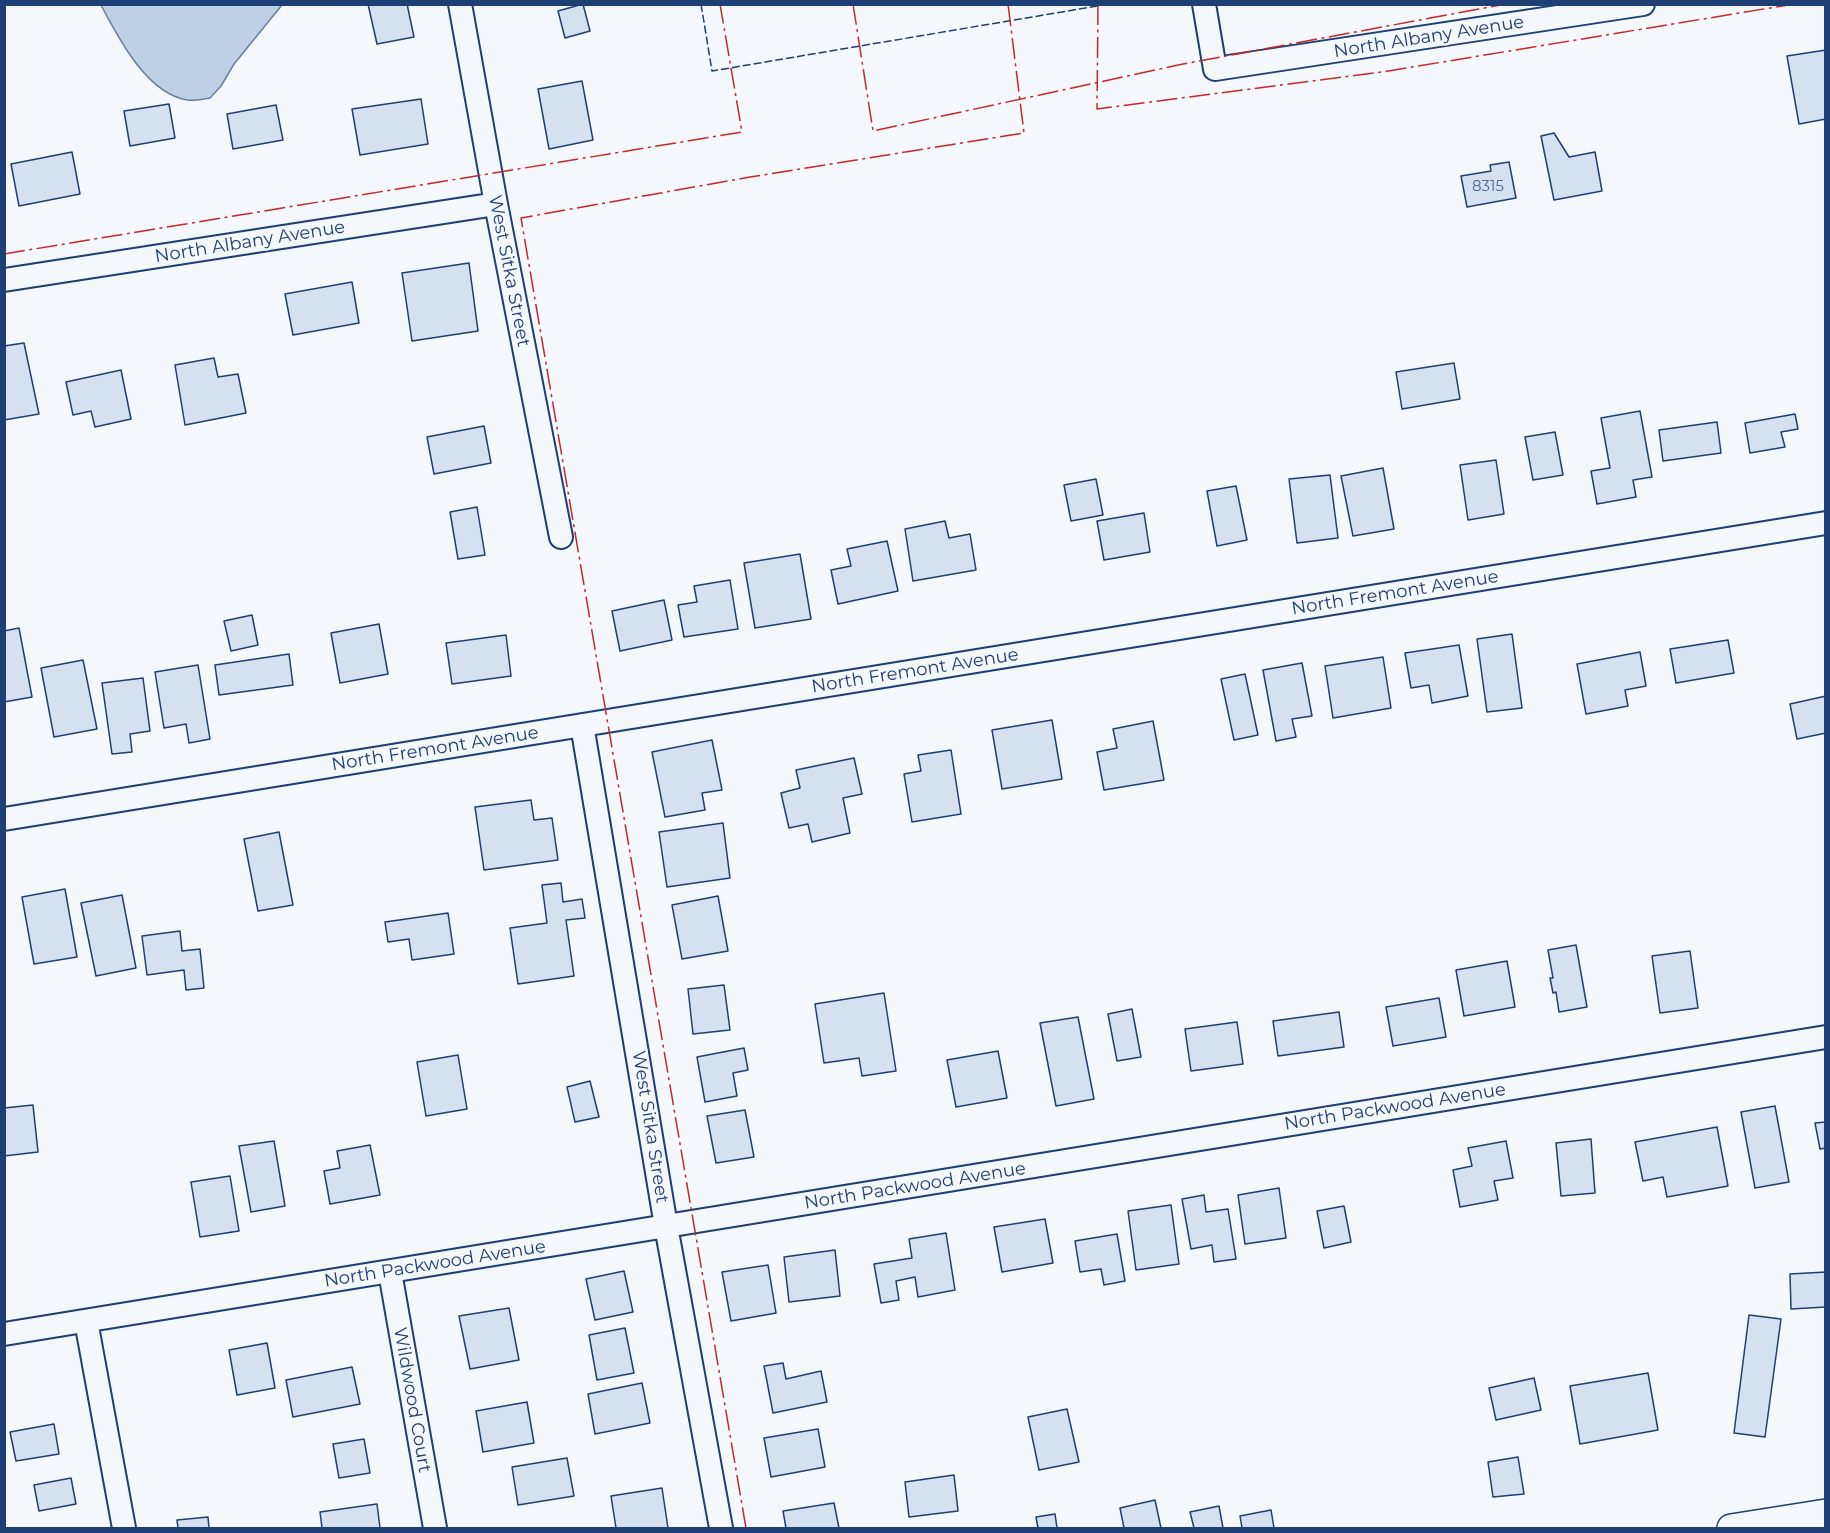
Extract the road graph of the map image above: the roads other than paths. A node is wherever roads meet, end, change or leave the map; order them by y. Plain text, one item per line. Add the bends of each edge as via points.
1 (460, 4) edge
2 (1204, 4) edge
3 (1643, 4) edge
4 (496, 204) junction
5 (4, 280) edge
6 (1826, 523) edge
7 (561, 537) dead end
8 (582, 725) junction
9 (4, 819) edge
10 (1826, 1037) edge
11 (666, 1226) junction
12 (390, 1272) junction
13 (87, 1321) junction
14 (4, 1334) edge
15 (1826, 1513) edge
16 (124, 1528) edge
17 (435, 1528) edge
18 (721, 1528) edge
19 (1731, 1528) edge

1 - 4 street, West Sitka Street
2 - 3 street, North Albany Avenue via 1215,69
4 - 5 street, North Albany Avenue
4 - 7 street, West Sitka Street
6 - 8 street, North Fremont Avenue
8 - 9 street, North Fremont Avenue
8 - 11 street, West Sitka Street
10 - 11 street, North Packwood Avenue
11 - 12 street, North Packwood Avenue
11 - 18 street, West Sitka Street
12 - 13 street, North Packwood Avenue
12 - 17 street, Wildwood Court
13 - 14 street, North Packwood Avenue
13 - 16 street
15 - 19 street

